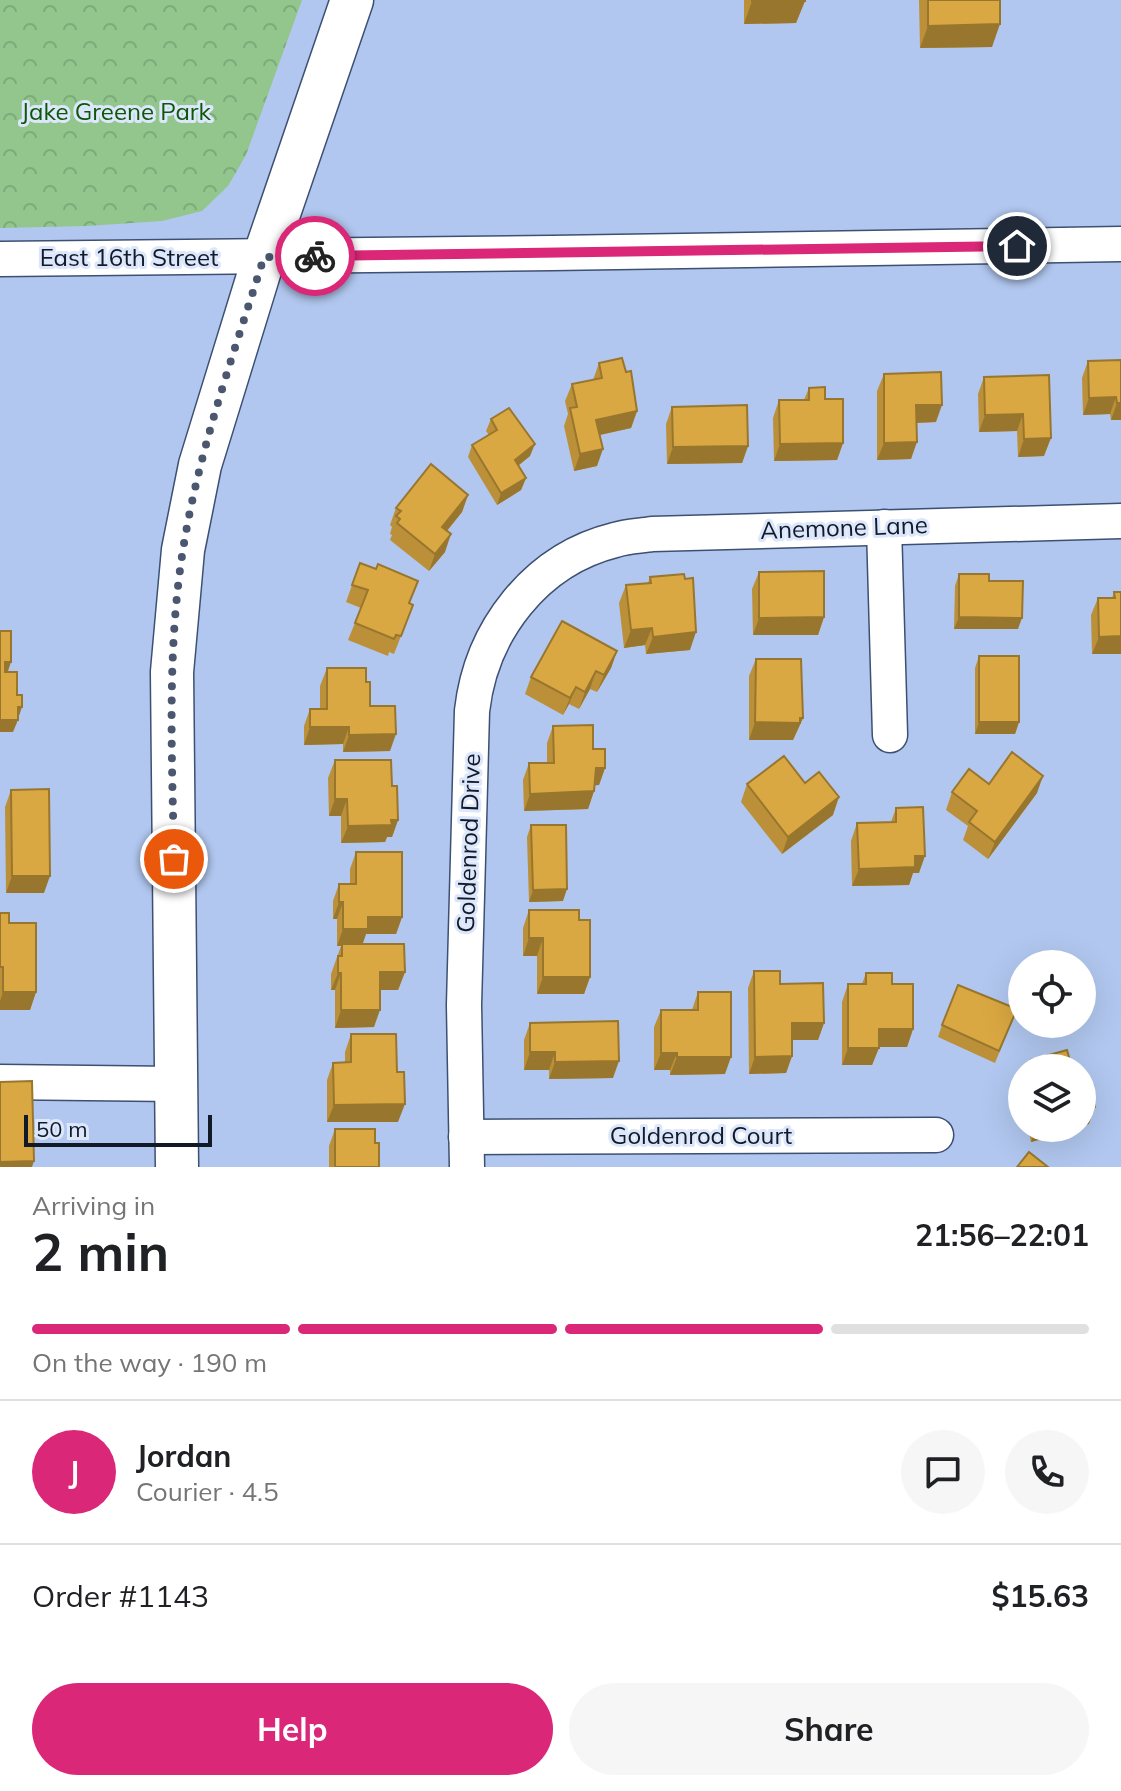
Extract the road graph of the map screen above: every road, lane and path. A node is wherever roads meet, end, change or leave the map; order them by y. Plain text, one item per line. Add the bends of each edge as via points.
1 (352, 0) edge
2 (1121, 244) edge
3 (264, 257) junction
4 (0, 259) edge
5 (1121, 521) edge
6 (884, 527) junction
7 (572, 557) joint
8 (890, 735) dead end
9 (0, 1082) edge
10 (176, 1084) junction
11 (936, 1135) dead end
12 (467, 1152) edge
13 (177, 1167) edge

1 - 3 main road
2 - 3 street, East 16th Street
3 - 4 street, East 16th Street
3 - 10 main road via 200,465 177,602 172,672
5 - 6 street, Anemone Lane
6 - 7 street, Anemone Lane via 652,534 616,539
6 - 8 street
7 - 12 street, Goldenrod Drive via 509,611 486,653 476,687 464,1005
9 - 10 street
10 - 13 main road
11 - 12 street, Goldenrod Court

